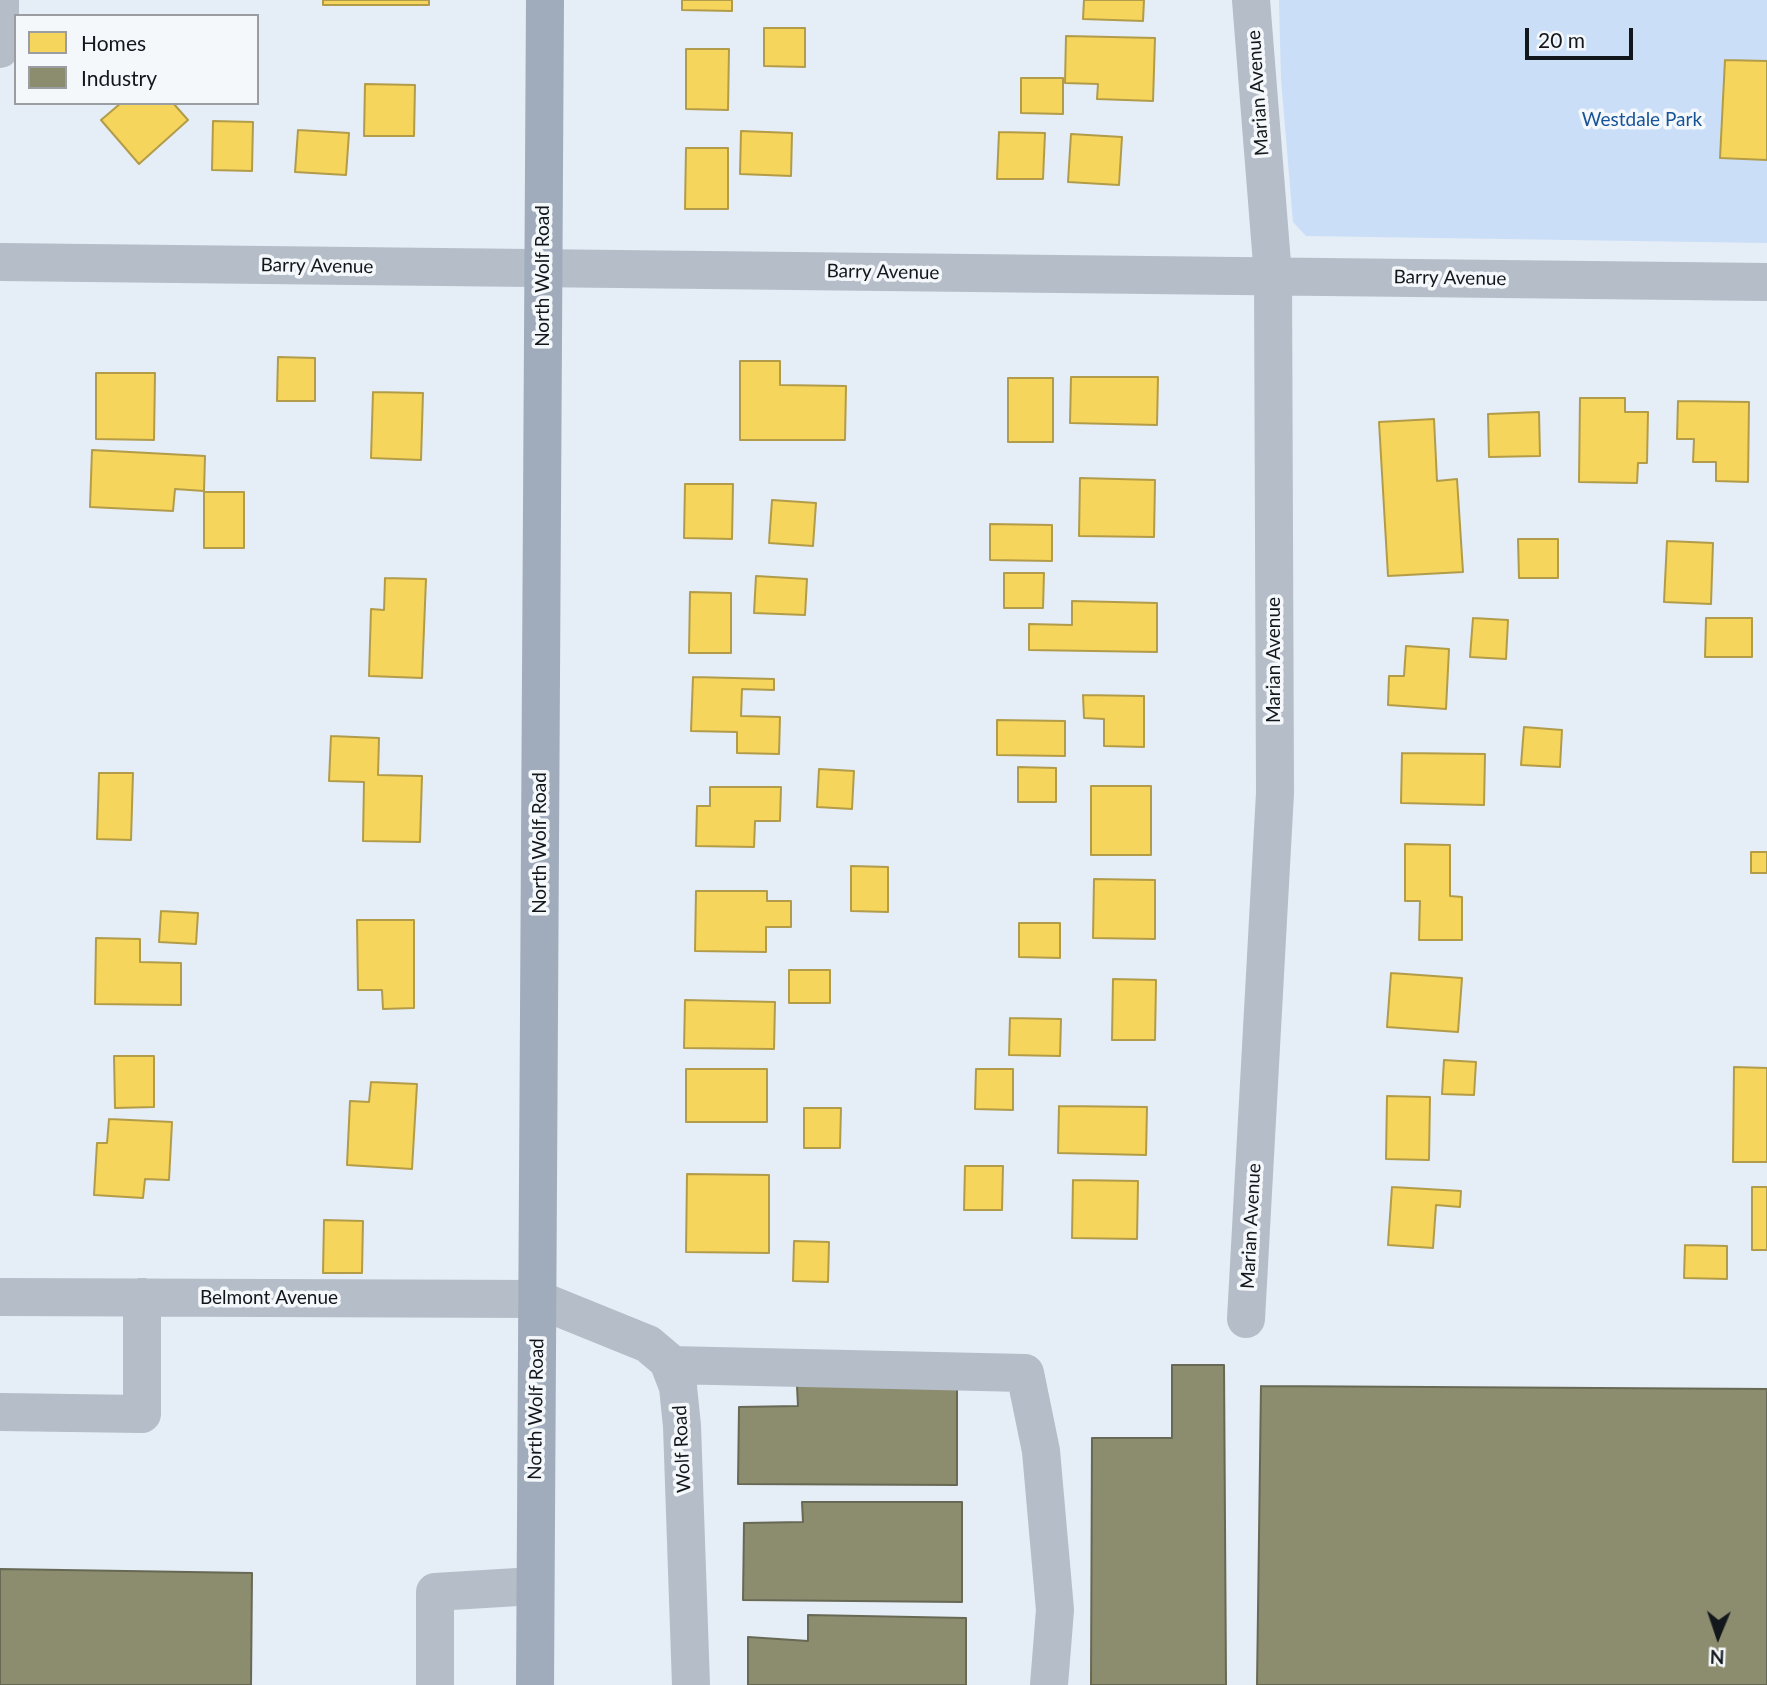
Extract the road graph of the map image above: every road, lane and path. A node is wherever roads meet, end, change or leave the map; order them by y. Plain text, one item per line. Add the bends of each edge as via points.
1 (0, 0) edge
2 (545, 0) edge
3 (1251, 0) edge
4 (0, 49) edge
5 (0, 262) edge
6 (543, 268) junction
7 (1273, 276) junction
8 (1767, 282) edge
9 (0, 1297) edge
10 (142, 1297) junction
11 (537, 1299) junction
12 (1246, 1319) dead end
13 (670, 1365) junction
14 (0, 1412) edge
15 (534, 1586) junction
16 (435, 1685) edge
17 (535, 1685) edge
18 (691, 1685) edge
19 (1049, 1685) edge

1 - 4 street
2 - 6 main road, North Wolf Road
3 - 7 street, Marian Avenue
5 - 6 street, Barry Avenue
6 - 7 street, Barry Avenue
6 - 11 main road, North Wolf Road
7 - 8 street, Barry Avenue
7 - 12 street, Marian Avenue via 1275,793
9 - 10 street, Belmont Avenue
10 - 11 street, Belmont Avenue
10 - 14 street via 142,1414
11 - 13 street via 648,1344
11 - 15 main road, North Wolf Road
13 - 18 street, Wolf Road via 678,1387 682,1426
13 - 19 street via 1025,1373 1041,1451 1055,1610
15 - 16 street via 435,1592
15 - 17 main road, North Wolf Road

